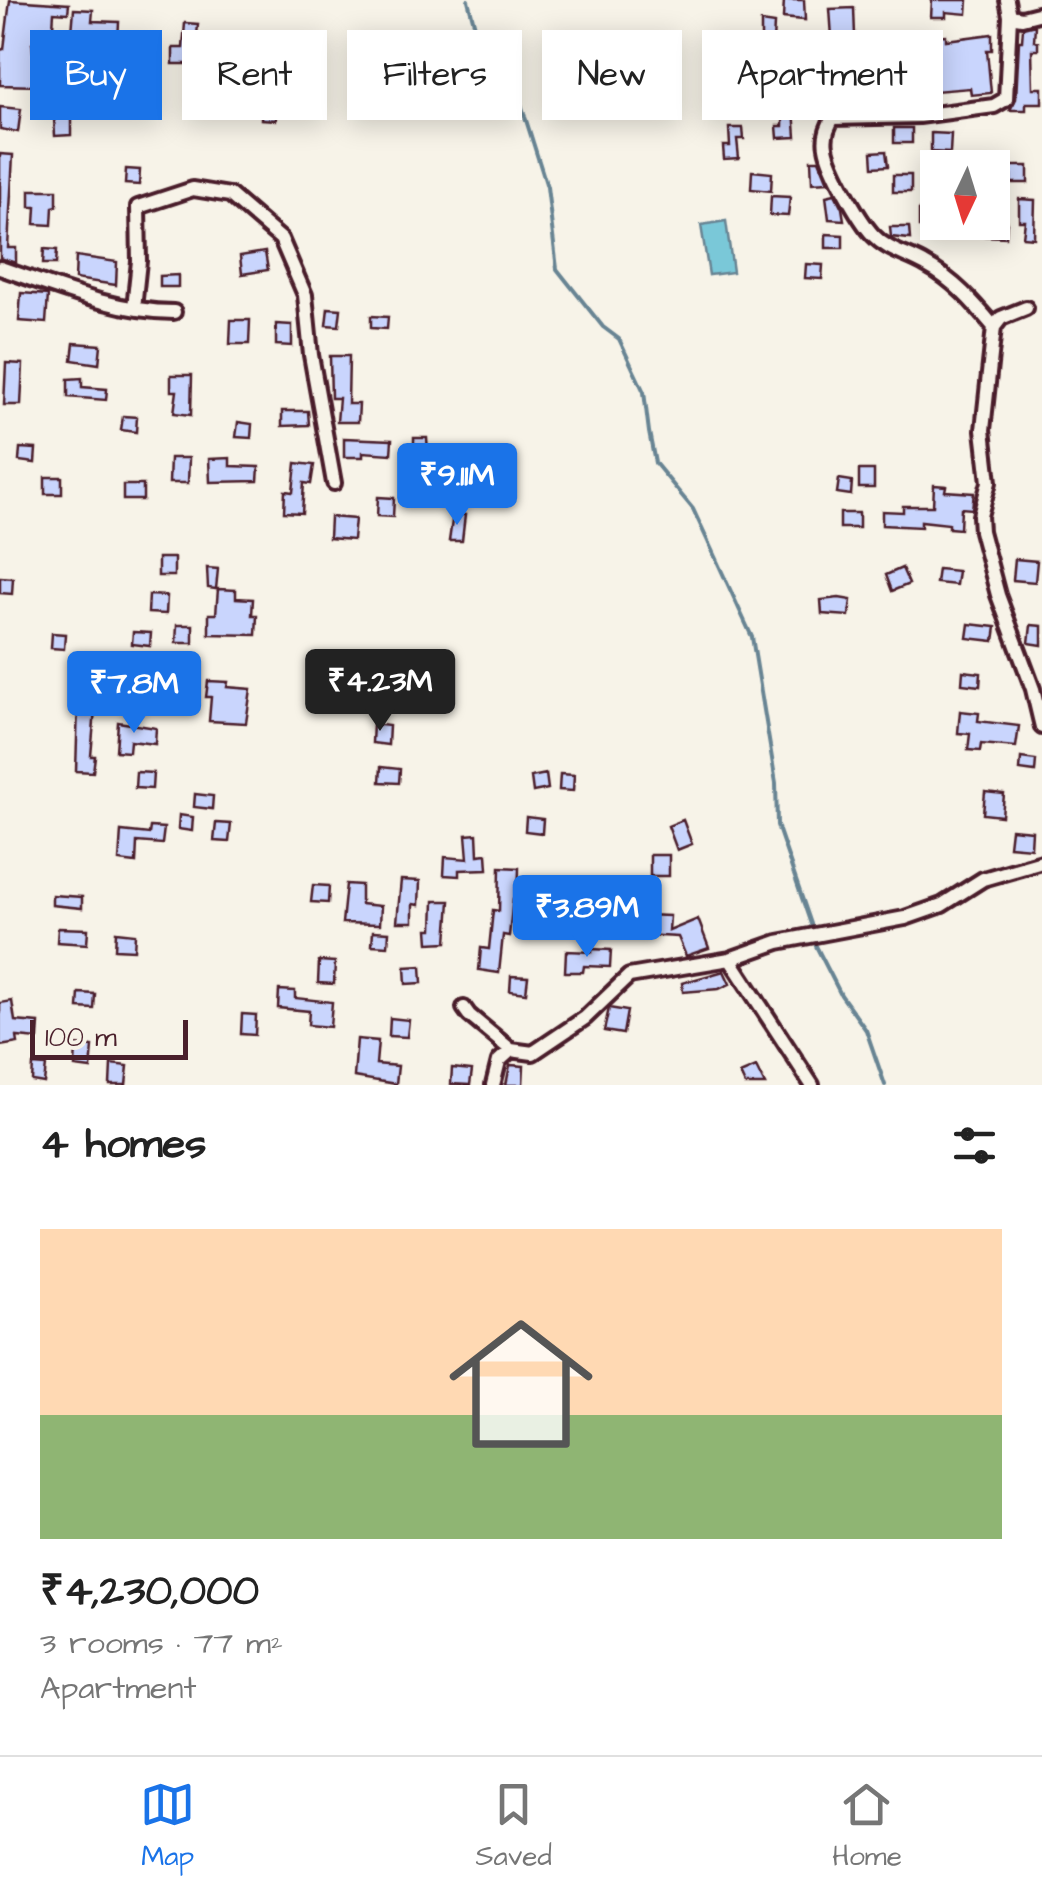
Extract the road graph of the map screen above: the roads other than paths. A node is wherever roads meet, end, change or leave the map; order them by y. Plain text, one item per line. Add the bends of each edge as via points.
1 (1007, 0) edge
2 (1042, 14) edge
3 (1010, 16) junction
4 (0, 268) edge
5 (134, 308) junction
6 (1026, 308) dead end
7 (174, 312) dead end
8 (994, 328) junction
9 (334, 483) dead end
10 (1042, 727) edge
11 (1042, 862) edge
12 (730, 959) junction
13 (464, 1008) dead end
14 (511, 1050) junction
15 (493, 1085) edge
16 (812, 1085) edge

1 - 3 street
2 - 3 street
3 - 8 street via 1006,98 994,106 833,118 827,126 826,146 873,235 896,254 948,278
4 - 5 street
5 - 7 street
5 - 9 street via 138,208 193,188 230,194 281,239 305,296
6 - 8 street
8 - 10 street via 981,532
11 - 12 street via 983,879 942,906 905,918 778,942
12 - 14 street via 629,976 585,1018 533,1053
12 - 16 street
13 - 14 street
14 - 15 street via 499,1060

